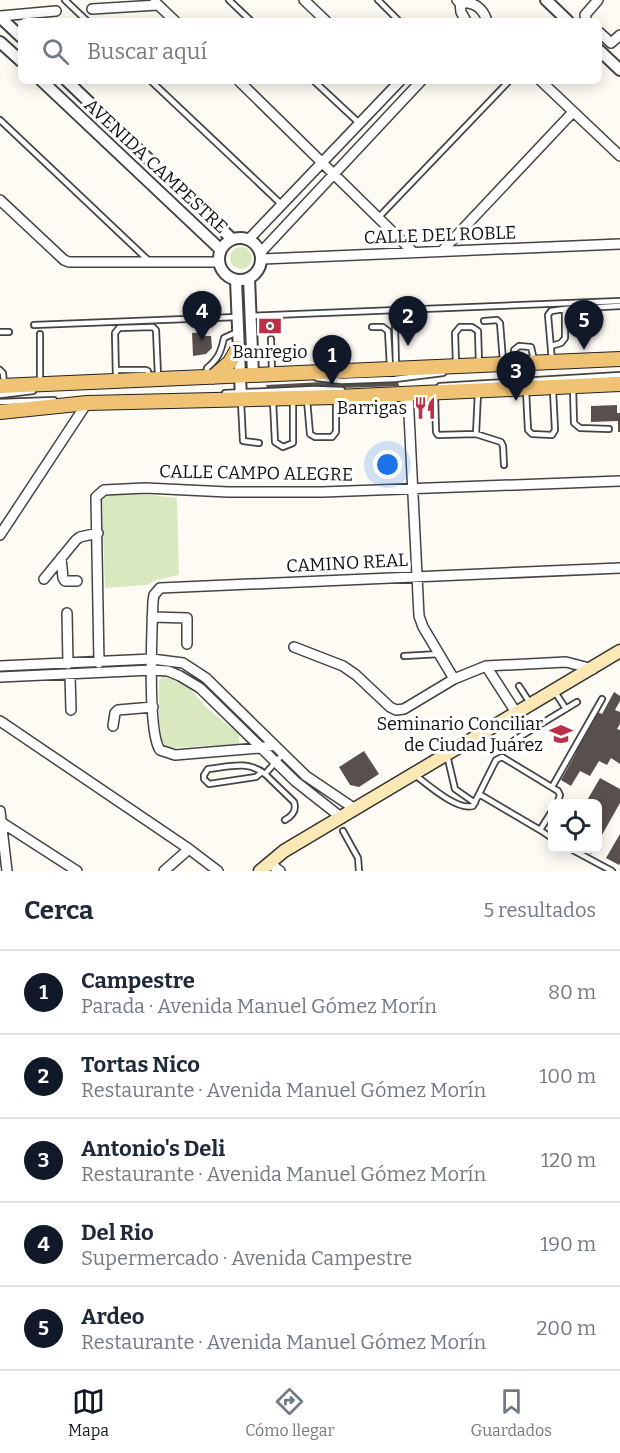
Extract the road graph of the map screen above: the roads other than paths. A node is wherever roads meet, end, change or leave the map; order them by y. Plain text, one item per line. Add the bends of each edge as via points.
1 (65, 0) edge
2 (229, 0) edge
3 (304, 0) edge
4 (378, 0) edge
5 (546, 0) edge
6 (598, 0) edge
7 (459, 1) edge
8 (156, 3) edge
9 (92, 9) dead end
10 (56, 11) dead end
11 (0, 16) edge
12 (84, 18) edge
13 (172, 18) edge
14 (248, 18) edge
15 (323, 18) edge
16 (396, 18) edge
17 (462, 18) edge
18 (486, 18) edge
19 (565, 18) edge
20 (586, 18) edge
21 (602, 35) edge
22 (620, 35) edge
23 (18, 36) edge
24 (0, 42) edge
25 (18, 42) edge
26 (10, 51) junction
27 (602, 53) edge
28 (18, 58) edge
29 (620, 70) edge
30 (45, 84) edge
31 (70, 84) edge
32 (154, 84) edge
33 (242, 84) edge
34 (317, 84) edge
35 (393, 84) edge
36 (395, 84) edge
37 (418, 84) edge
38 (506, 84) edge
39 (544, 84) edge
40 (406, 97) junction
41 (573, 112) junction
42 (0, 120) edge
43 (359, 123) junction
44 (117, 130) junction
45 (106, 142) junction
46 (620, 156) edge
47 (322, 162) junction
48 (333, 173) junction
49 (0, 200) edge
50 (196, 204) junction
51 (281, 204) junction
52 (184, 215) junction
53 (378, 218) junction
54 (232, 239) junction
55 (249, 239) junction
56 (620, 244) edge
57 (442, 251) junction
58 (412, 252) junction
59 (220, 256) junction
60 (261, 256) junction
61 (150, 262) junction
62 (249, 278) junction
63 (236, 280) junction
64 (620, 300) edge
65 (620, 306) edge
66 (565, 309) junction
67 (250, 316) junction
68 (237, 317) junction
69 (415, 321) dead end
70 (484, 321) dead end
71 (34, 325) dead end
72 (372, 327) dead end
73 (0, 332) edge
74 (9, 332) dead end
75 (237, 332) junction
76 (40, 334) dead end
77 (271, 339) dead end
78 (551, 346) junction
79 (238, 348) junction
80 (620, 359) edge
81 (552, 361) junction
82 (509, 363) junction
83 (479, 365) junction
84 (456, 366) junction
85 (620, 366) edge
86 (393, 369) junction
87 (0, 370) edge
88 (272, 374) junction
89 (116, 375) junction
90 (620, 375) edge
91 (210, 377) junction
92 (153, 379) junction
93 (40, 384) junction
94 (620, 384) edge
95 (242, 385) junction
96 (573, 386) junction
97 (553, 387) junction
98 (525, 388) junction
99 (1, 389) edge
100 (478, 391) junction
101 (435, 393) junction
102 (408, 394) junction
103 (307, 397) junction
104 (336, 397) junction
105 (273, 398) junction
106 (293, 398) junction
107 (0, 402) edge
108 (87, 403) junction
109 (0, 412) edge
110 (609, 429) dead end
111 (476, 434) junction
112 (260, 443) dead end
113 (504, 465) dead end
114 (620, 481) edge
115 (412, 489) junction
116 (4, 520) edge
117 (98, 533) junction
118 (0, 535) edge
119 (61, 558) junction
120 (620, 568) edge
121 (415, 577) junction
122 (44, 579) dead end
123 (77, 581) dead end
124 (67, 613) dead end
125 (152, 617) junction
126 (187, 644) dead end
127 (294, 647) dead end
128 (620, 651) edge
129 (440, 654) junction
130 (404, 656) dead end
131 (152, 659) junction
132 (99, 663) junction
133 (68, 664) junction
134 (0, 666) edge
135 (486, 666) junction
136 (593, 669) junction
137 (152, 670) junction
138 (70, 675) junction
139 (0, 677) edge
140 (454, 679) junction
141 (519, 686) dead end
142 (555, 692) junction
143 (602, 699) dead end
144 (577, 702) dead end
145 (531, 706) junction
146 (153, 707) junction
147 (566, 709) junction
148 (71, 710) dead end
149 (517, 714) junction
150 (0, 721) edge
151 (113, 726) dead end
152 (508, 744) dead end
153 (274, 745) junction
154 (260, 748) junction
155 (283, 754) junction
156 (447, 755) junction
157 (275, 762) junction
158 (263, 773) junction
159 (415, 774) junction
160 (552, 787) junction
161 (456, 791) junction
162 (479, 794) junction
163 (559, 799) edge
164 (451, 800) junction
165 (474, 803) junction
166 (355, 809) junction
167 (0, 810) edge
168 (548, 817) edge
169 (285, 820) dead end
170 (1, 822) edge
171 (342, 824) junction
172 (540, 830) junction
173 (548, 835) edge
174 (189, 849) junction
175 (577, 853) edge
176 (264, 867) edge
177 (7, 871) edge
178 (77, 871) edge
179 (164, 871) edge
180 (218, 871) edge
181 (280, 871) edge
182 (359, 871) edge
183 (612, 871) edge

1 - 12 lane
2 - 14 lane
3 - 15 street
4 - 16 lane
5 - 19 street
6 - 20 street
7 - 17 street
7 - 18 street via 478,6
8 - 9 street
8 - 13 street
10 - 11 street
11 - 23 street
21 - 22 street via 611,43
24 - 26 street
25 - 26 street
26 - 28 street
27 - 29 street
30 - 45 street, AVENIDA CAMPESTRE
31 - 44 street, AVENIDA CAMPESTRE
32 - 51 lane
33 - 47 street
34 - 43 lane
35 - 43 street
36 - 40 street
37 - 40 street
38 - 53 lane
39 - 41 street
40 - 48 street
41 - 46 street
41 - 57 street
42 - 61 lane
43 - 47 street
44 - 45 street
44 - 50 street, AVENIDA CAMPESTRE
45 - 52 street, AVENIDA CAMPESTRE
47 - 48 street
47 - 51 street
48 - 53 street
48 - 60 street
49 - 61 street via 64,260
50 - 52 street
50 - 54 street, AVENIDA CAMPESTRE
51 - 55 street
52 - 59 street, AVENIDA CAMPESTRE
53 - 58 street
54 - 55 street
54 - 59 street
55 - 60 street
56 - 57 street, CALLE DEL ROBLE
57 - 58 street, CALLE DEL ROBLE
58 - 60 street, CALLE DEL ROBLE
59 - 61 street
59 - 63 street via 225,274
60 - 62 street via 258,271
62 - 63 street
62 - 67 street
63 - 68 street
64 - 67 lane
65 - 66 lane
66 - 78 lane via 565,338
66 - 78 lane via 548,315
67 - 95 street
68 - 71 lane
68 - 75 street
69 - 86 lane via 400,322 395,327
70 - 82 lane via 500,323
72 - 86 lane via 388,331
73 - 74 lane
75 - 79 street
75 - 91 lane via 224,338 221,352 207,368
76 - 93 lane
77 - 88 lane
78 - 81 lane
79 - 91 main road via 230,362
79 - 95 street
80 - 81 main road
81 - 82 main road
82 - 83 main road
83 - 84 main road
83 - 84 lane via 478,331 460,327 455,333
84 - 86 main road
85 - 95 lane via 342,381 320,378
86 - 88 main road
87 - 99 lane
88 - 95 main road
89 - 92 main road
89 - 92 lane via 117,330 153,327 158,334
89 - 93 main road
90 - 95 lane via 346,391
91 - 92 main road
91 - 95 main road
93 - 99 main road
94 - 96 main road
95 - 99 lane
95 - 105 main road
95 - 107 lane
95 - 108 main road
95 - 112 lane via 243,441
96 - 97 main road
96 - 110 lane via 575,424 580,428
97 - 98 main road
97 - 98 lane via 552,435 532,434 528,430
98 - 100 main road
100 - 101 main road
100 - 111 lane
101 - 102 main road
101 - 111 lane via 438,435
102 - 104 main road
102 - 115 street
103 - 104 main road
103 - 104 lane via 310,434 315,437 336,432
103 - 106 main road
105 - 106 main road
105 - 106 lane via 275,442 282,447 293,443
108 - 109 main road
108 - 116 street
111 - 113 lane via 501,442
114 - 115 street, CALLE CAMPO ALEGRE
115 - 117 street, CALLE CAMPO ALEGRE via 104,490 96,496
115 - 121 street
116 - 118 street
117 - 119 street via 78,538
117 - 132 street, CALLE CAMPO ALEGRE
119 - 122 street
119 - 123 street via 65,581
120 - 121 street, CAMINO REAL
121 - 125 street, CAMINO REAL via 165,586 154,595
121 - 129 street via 419,620
124 - 133 street
125 - 126 street via 188,618
125 - 131 street, CAMINO REAL
127 - 140 street via 343,666 396,710
128 - 136 main road
129 - 130 lane
129 - 140 street
131 - 132 street
131 - 137 street, CAMINO REAL
131 - 153 street via 183,663 196,670
132 - 133 street
133 - 134 street
135 - 136 street via 566,662
135 - 140 street
135 - 149 street
136 - 142 main road
137 - 138 street
137 - 146 street, CAMINO REAL
137 - 154 street via 168,671 200,688
138 - 139 street
138 - 148 street
141 - 145 lane
142 - 145 main road
142 - 147 lane
143 - 160 lane
144 - 147 lane
145 - 149 main road
146 - 151 street via 118,710
146 - 154 street, CAMINO REAL via 156,741 167,754
147 - 152 lane
149 - 156 main road
150 - 174 street
153 - 154 street
153 - 155 street
154 - 157 street
155 - 157 lane
155 - 166 street via 306,776
156 - 159 main road
156 - 161 lane
157 - 158 lane
157 - 171 street
158 - 158 lane via 209,784 204,779 208,769 245,765
158 - 169 lane via 294,802 294,812
159 - 164 lane
159 - 166 main road
160 - 162 lane via 500,757
160 - 163 lane via 560,795
161 - 164 lane
161 - 165 lane
162 - 165 lane
162 - 172 lane
164 - 165 lane via 469,807
166 - 171 main road
167 - 170 street
168 - 172 lane
170 - 177 street
170 - 178 street
171 - 176 main road via 284,851
171 - 182 lane via 358,858
172 - 173 lane
174 - 179 street
174 - 180 street
175 - 183 lane
176 - 181 street

